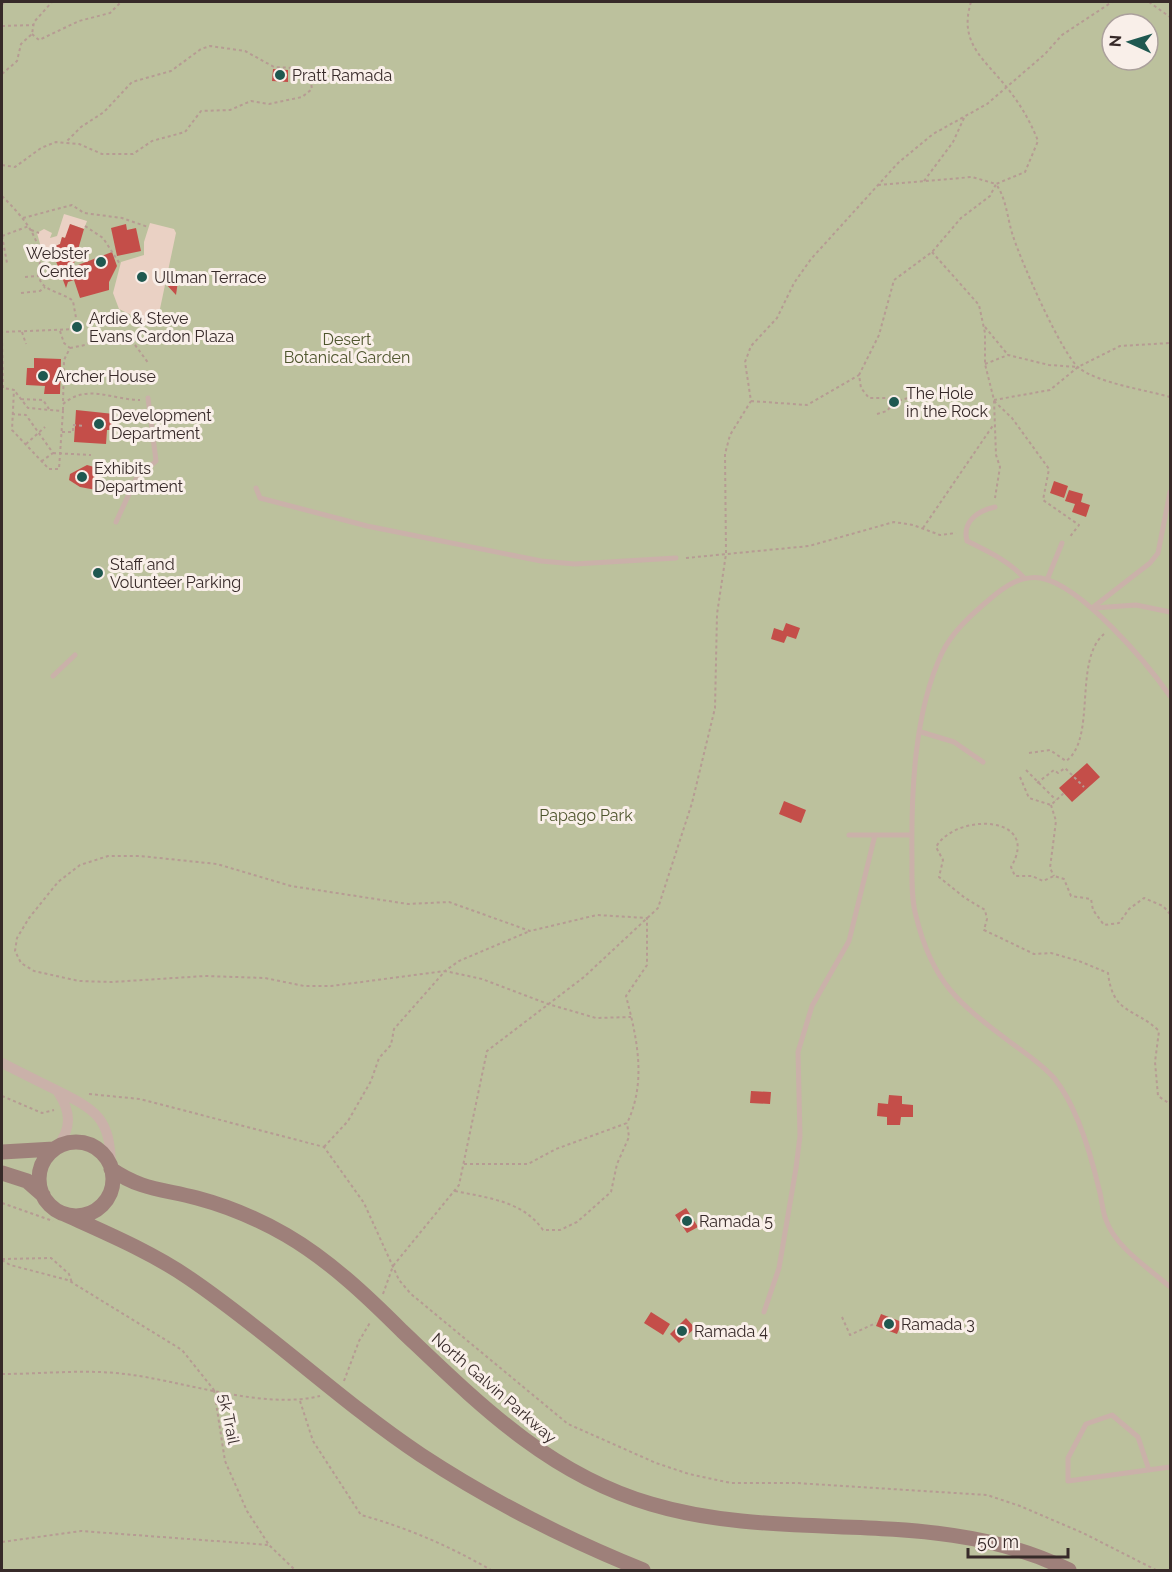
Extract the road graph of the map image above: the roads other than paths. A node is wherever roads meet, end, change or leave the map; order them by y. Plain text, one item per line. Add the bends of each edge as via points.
1 (148, 398) dead end
2 (156, 461) junction
3 (164, 466) dead end
4 (256, 488) dead end
5 (1170, 492) edge
6 (995, 507) road end
7 (116, 522) dead end
8 (1062, 543) road end
9 (676, 558) road end
10 (1024, 578) junction
11 (1047, 580) junction
12 (1092, 608) junction
13 (1170, 612) edge
14 (75, 655) dead end
15 (53, 676) dead end
16 (1170, 696) edge
17 (921, 732) junction
18 (983, 762) dead end
19 (874, 835) junction
20 (911, 835) junction
21 (849, 836) dead end
22 (2, 1063) edge
23 (58, 1092) junction
24 (56, 1148) junction
25 (2, 1152) edge
26 (111, 1168) junction
27 (2, 1173) edge
28 (43, 1195) junction
29 (63, 1214) junction
30 (1170, 1287) edge
31 (764, 1312) dead end
32 (1170, 1467) edge
33 (1149, 1470) junction
34 (643, 1570) edge
35 (1069, 1570) edge

1 - 2 lane
2 - 3 lane
2 - 7 lane via 136,479
4 - 9 lane via 260,498 529,560 575,564
5 - 12 lane via 1158,553
6 - 10 lane via 983,509 969,521 964,532 967,541
8 - 11 lane
10 - 11 lane
10 - 17 lane via 1013,582 966,620 942,652 928,690
11 - 12 lane
12 - 13 lane via 1136,605
12 - 16 lane via 1147,665
14 - 15 lane
17 - 18 lane via 954,742
17 - 20 lane via 912,778
19 - 20 lane
19 - 21 lane
19 - 31 lane via 849,941 812,1006 798,1052 800,1136 796,1168 779,1268
20 - 30 lane via 915,915 942,982 965,1008 1055,1079 1086,1140 1106,1221 1119,1242
22 - 23 street
23 - 24 street via 69,1116 66,1133
23 - 26 street via 87,1105 101,1120
24 - 25 main road
24 - 26 main road via 77,1142 88,1144 106,1156
24 - 28 main road via 43,1163
26 - 29 main road via 111,1190 98,1209 87,1214
26 - 35 main road, North Galvin Parkway via 136,1185 200,1198 278,1231 318,1257 379,1308 522,1439 572,1472 620,1495 672,1510 719,1517 949,1533 1015,1548
27 - 28 main road via 27,1181
28 - 29 main road
29 - 34 main road via 188,1277 421,1455 554,1531
32 - 33 lane
33 - 33 lane via 1137,1437 1112,1415 1086,1424 1068,1458 1068,1481

